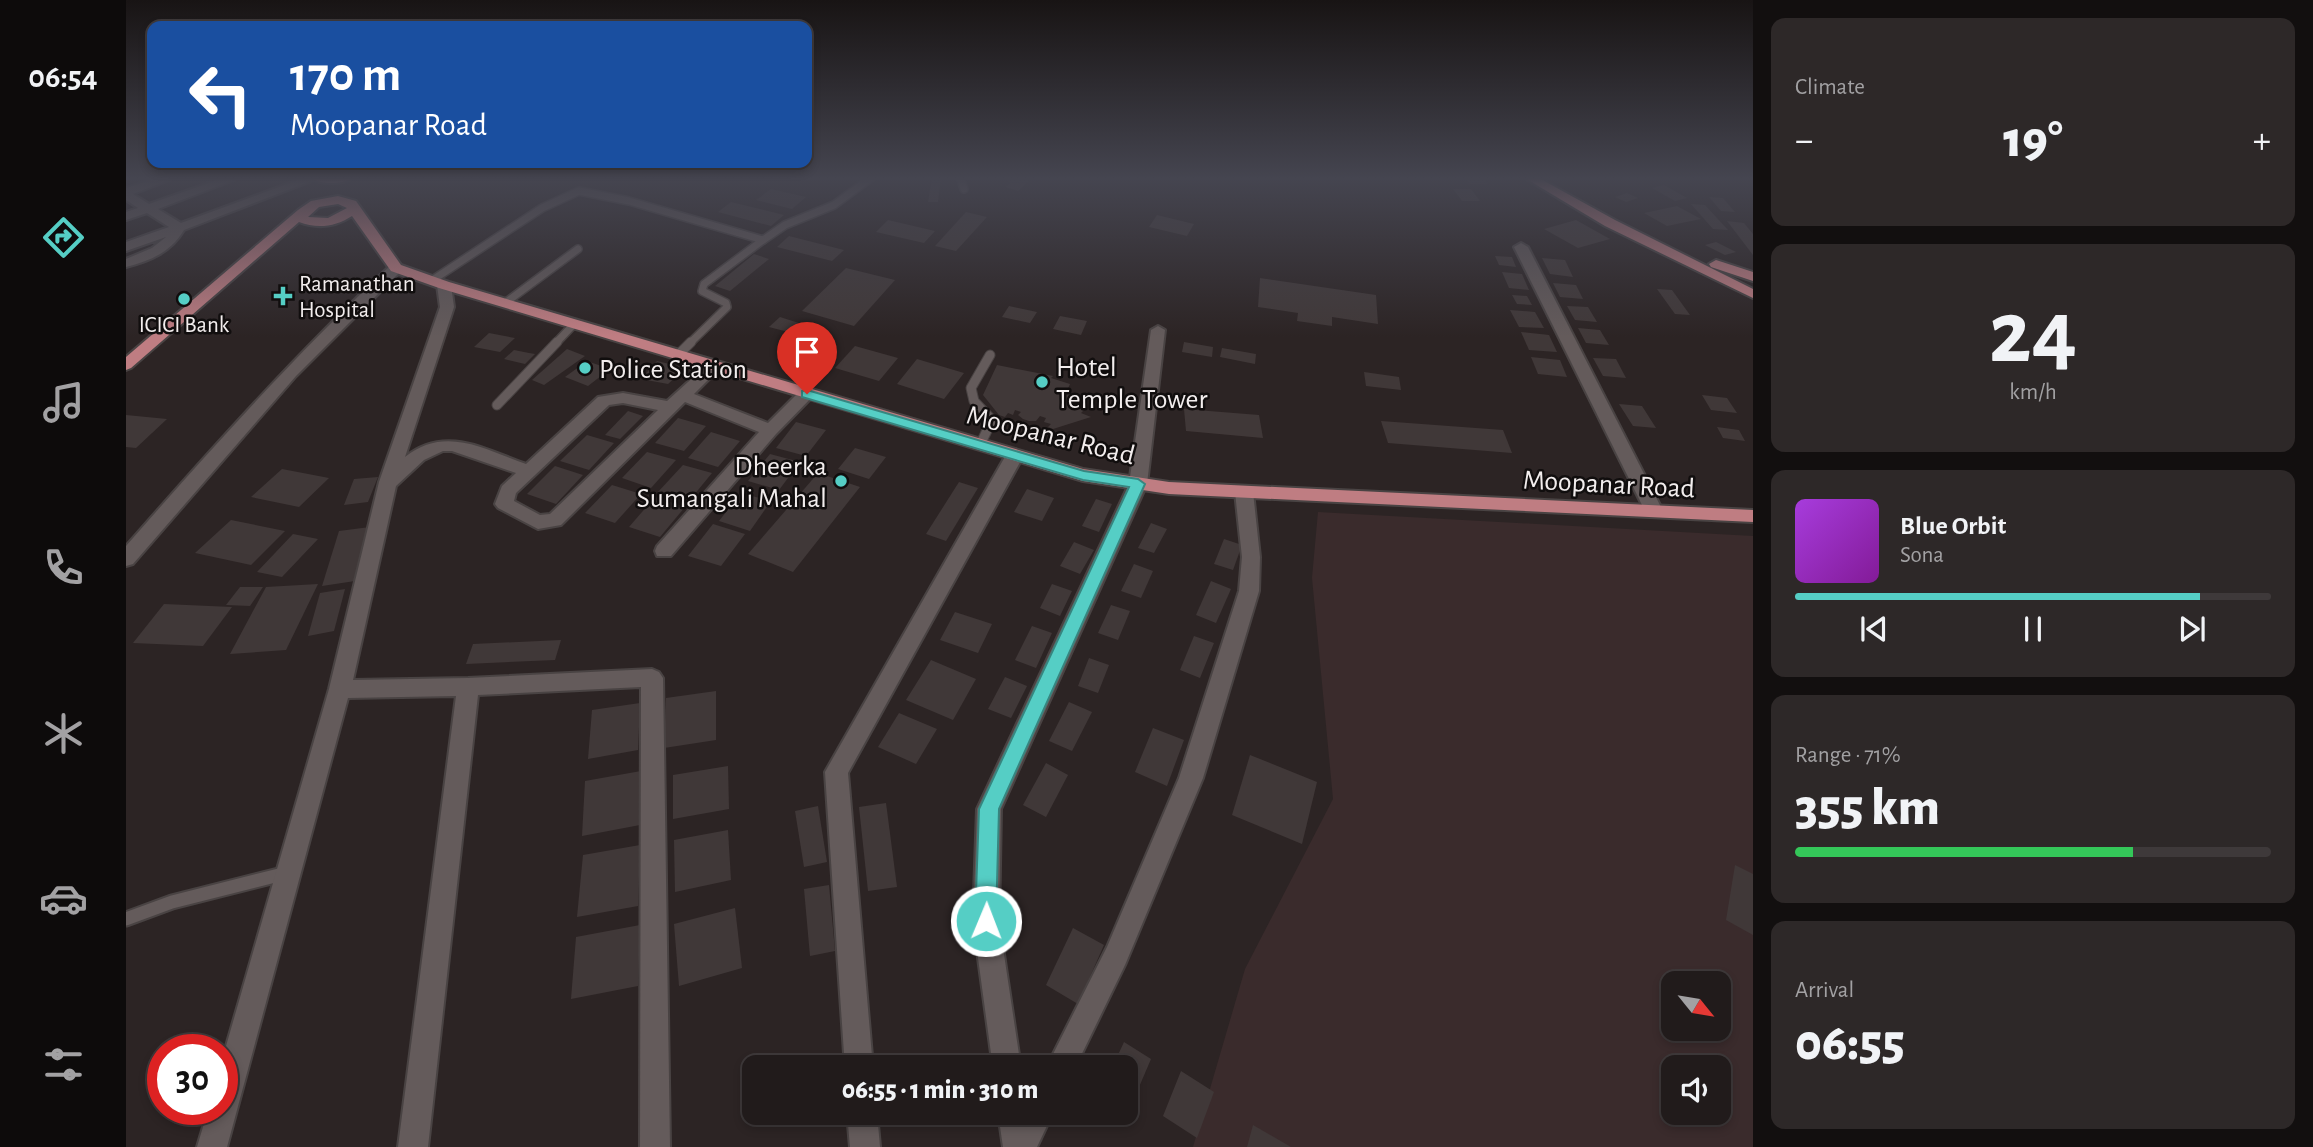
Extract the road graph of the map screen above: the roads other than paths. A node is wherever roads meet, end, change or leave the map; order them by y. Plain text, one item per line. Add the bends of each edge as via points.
1 (172, 231) edge
2 (178, 231) edge
3 (280, 231) edge
4 (301, 231) edge
5 (355, 231) edge
6 (369, 231) edge
7 (511, 231) edge
8 (730, 231) edge
9 (777, 231) edge
10 (1625, 231) edge
11 (1640, 231) edge
12 (375, 239) junction
13 (762, 240) junction
14 (126, 247) edge
15 (1521, 247) dead end
16 (578, 249) dead end
17 (256, 251) junction
18 (126, 263) edge
19 (396, 268) junction
20 (1753, 278) edge
21 (438, 283) junction
22 (1753, 286) edge
23 (1753, 294) edge
24 (505, 303) junction
25 (574, 324) junction
26 (1158, 330) dead end
27 (678, 355) junction
28 (990, 355) dead end
29 (126, 365) edge
30 (714, 366) junction
31 (807, 394) junction
32 (676, 401) junction
33 (497, 405) dead end
34 (770, 430) junction
35 (980, 445) junction
36 (1015, 455) junction
37 (529, 471) junction
38 (388, 482) junction
39 (1138, 484) junction
40 (1244, 492) junction
41 (1654, 511) junction
42 (1753, 516) edge
43 (664, 551) dead end
44 (126, 559) edge
45 (468, 687) junction
46 (340, 689) junction
47 (291, 872) junction
48 (126, 919) edge
49 (858, 1055) edge
50 (1005, 1055) edge
51 (1066, 1055) edge
52 (863, 1125) edge
53 (1015, 1125) edge
54 (1031, 1125) edge
55 (212, 1147) edge
56 (413, 1147) edge
57 (655, 1147) edge
58 (865, 1147) edge
59 (1019, 1147) edge

1 - 14 street
2 - 18 street via 164,248
3 - 17 main road
4 - 17 main road
5 - 12 main road
6 - 12 main road
7 - 21 lane
8 - 13 lane
9 - 13 lane
10 - 23 main road
11 - 20 main road
12 - 19 main road
13 - 27 lane via 704,284 702,291 727,307
15 - 41 street
16 - 24 lane
17 - 29 main road
19 - 21 main road, Moopanar Road
19 - 44 street via 239,427
21 - 24 main road, Moopanar Road
21 - 38 street via 446,307
22 - 23 main road
24 - 25 main road, Moopanar Road
25 - 27 main road, Moopanar Road
25 - 33 lane
26 - 39 street
27 - 30 main road, Moopanar Road
28 - 35 lane via 971,388 974,401 992,420
30 - 31 main road, Moopanar Road
30 - 32 street
31 - 34 street
31 - 35 main road, Moopanar Road
32 - 34 street
32 - 37 street via 604,401
32 - 37 street via 555,520 538,522 504,504 508,490
34 - 43 street
35 - 36 main road, Moopanar Road
36 - 39 main road, Moopanar Road via 1083,475
36 - 49 street via 836,772
37 - 38 street via 442,444 427,448
38 - 46 street
39 - 40 main road, Moopanar Road
39 - 50 street via 989,809 986,921
40 - 41 main road, Moopanar Road
40 - 51 street via 1251,557 1249,591 1191,778 1116,956
41 - 42 main road, Moopanar Road
45 - 46 street
45 - 56 street
45 - 57 street via 652,678
46 - 47 street
47 - 48 lane via 172,902
47 - 55 street
52 - 58 street
53 - 59 street
54 - 59 street

